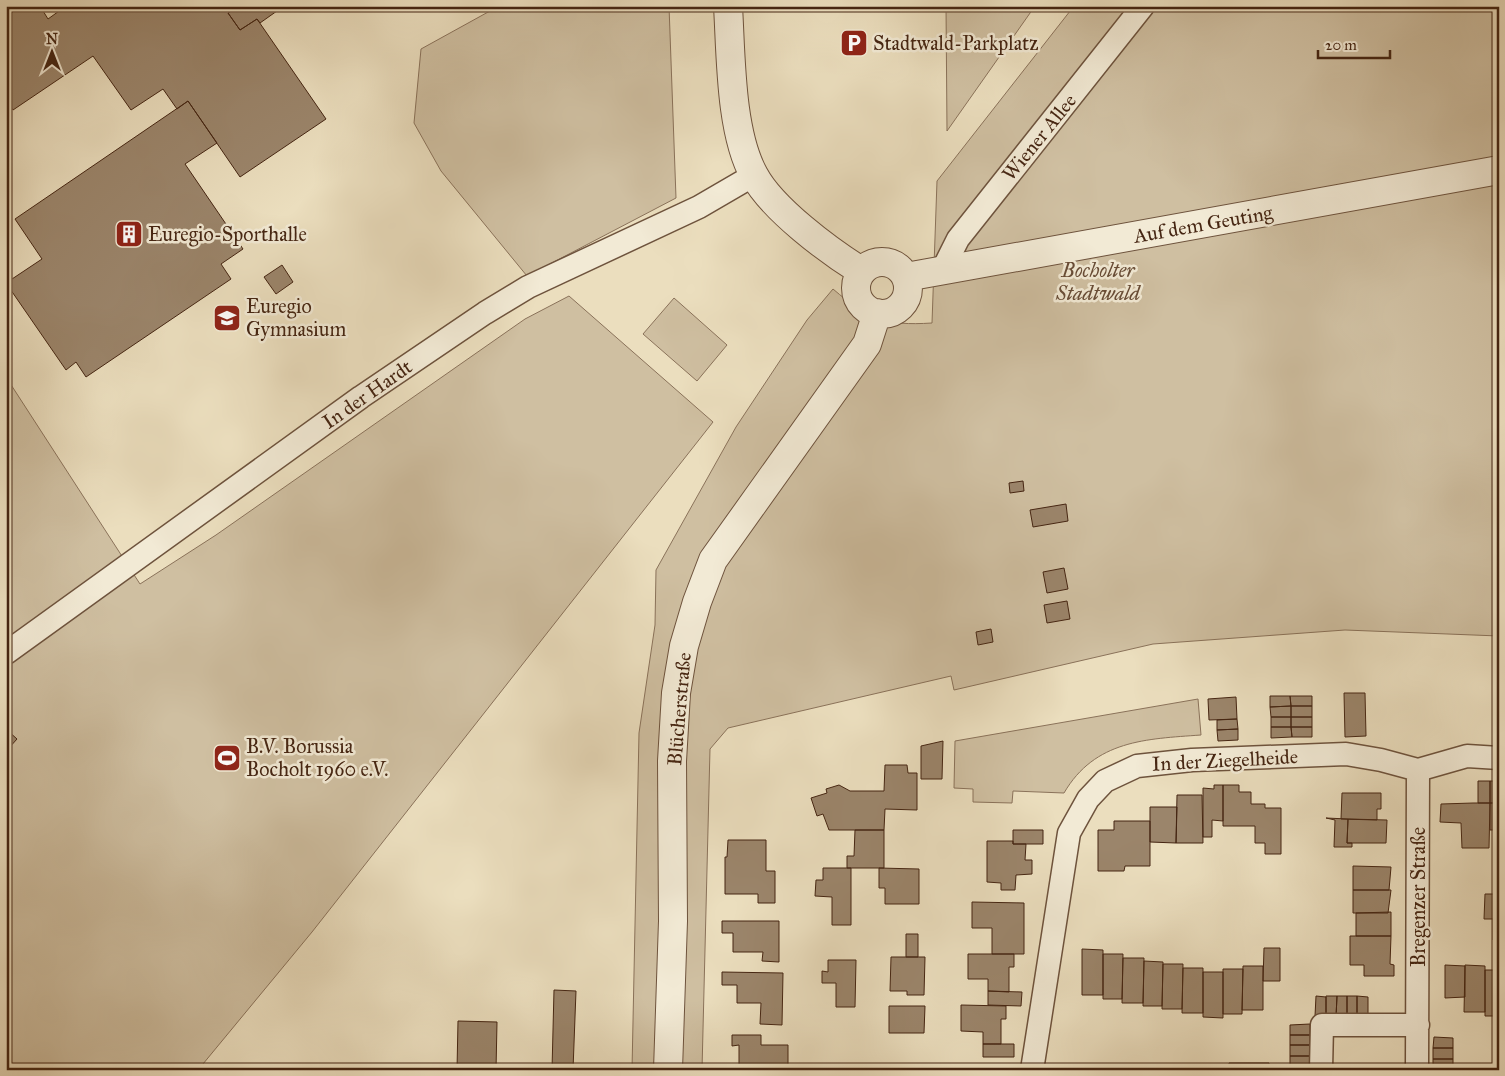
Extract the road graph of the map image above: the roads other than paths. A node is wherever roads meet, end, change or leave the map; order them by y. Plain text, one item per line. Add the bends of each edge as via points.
1 (728, 6) edge
2 (1143, 6) edge
3 (1499, 170) edge
4 (754, 175) junction
5 (861, 271) junction
6 (942, 271) junction
7 (906, 278) junction
8 (877, 313) junction
9 (6, 653) edge
10 (1499, 758) edge
11 (1418, 770) junction
12 (1418, 1025) junction
13 (668, 1070) edge
14 (1032, 1070) edge
15 (1321, 1070) edge
16 (1417, 1070) edge

1 - 4 street via 733,97 742,142
2 - 6 street, Wiener Allee via 958,239
3 - 6 street, Auf dem Geuting
4 - 5 street via 778,205 837,256
4 - 9 street, In der Hardt via 699,207 528,287 485,313 361,397
5 - 7 street via 883,261 902,270
5 - 8 street via 856,289 858,298 862,305
6 - 7 street, Auf dem Geuting
7 - 8 street via 908,292 900,307 892,312
8 - 13 street, Blücherstraße via 867,344 713,560 684,646 676,693 672,761 673,921
10 - 11 street via 1467,756
11 - 12 street, Bregenzer Straße
11 - 14 street, In der Ziegelheide via 1346,754 1192,760 1137,766 1105,781 1088,799 1070,833
12 - 15 street via 1322,1025
12 - 16 street, Bregenzer Straße

